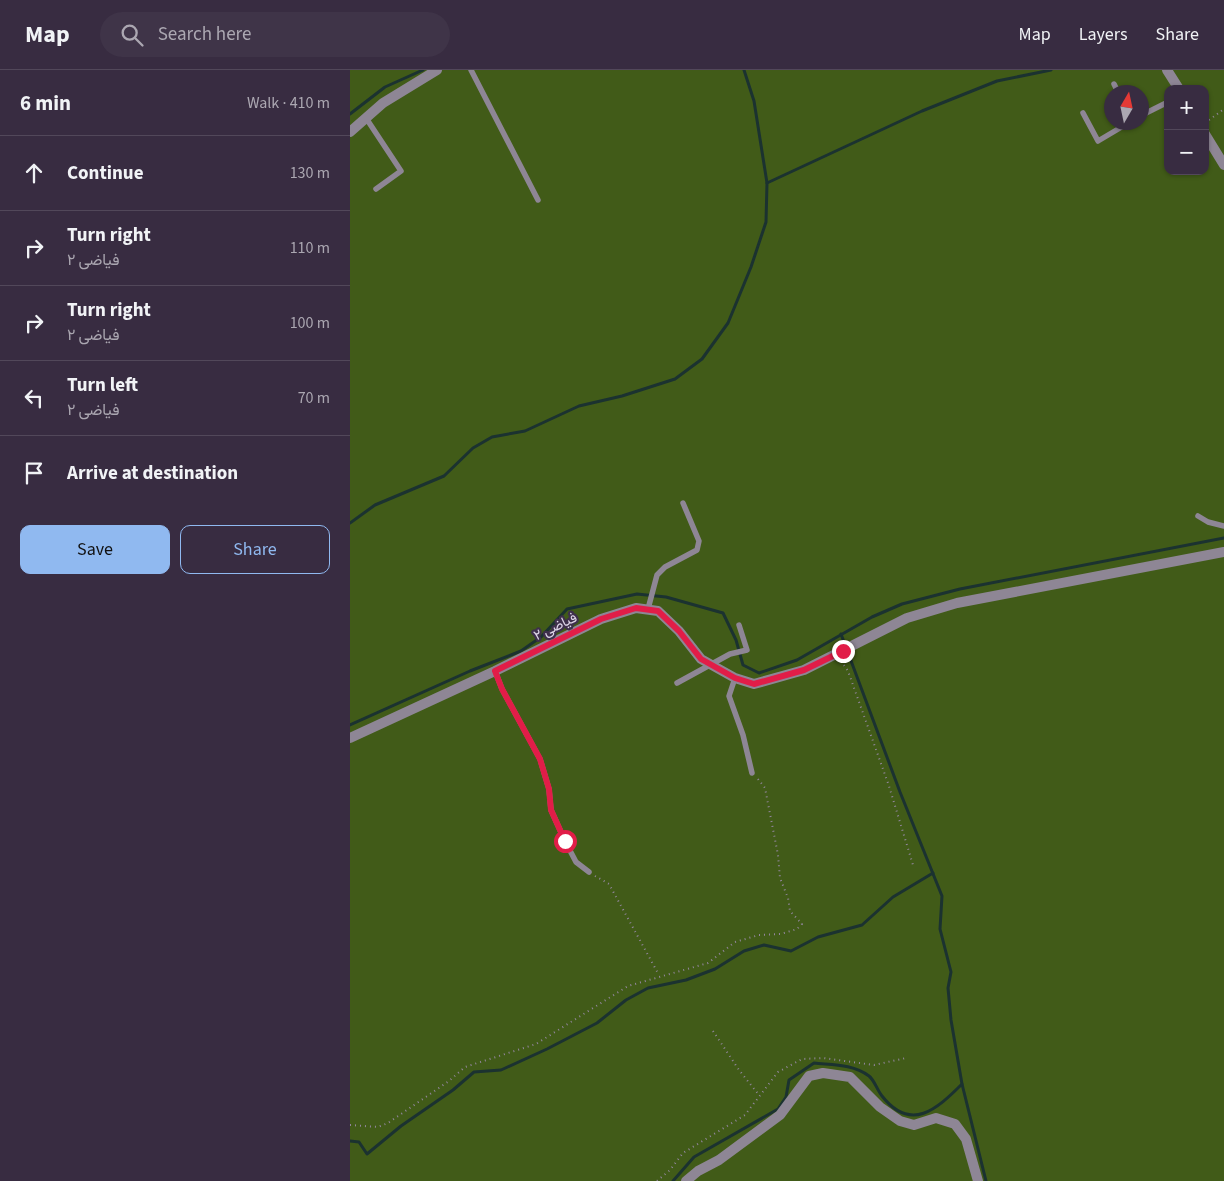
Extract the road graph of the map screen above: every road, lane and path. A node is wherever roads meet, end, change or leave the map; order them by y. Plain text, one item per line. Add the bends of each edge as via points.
1 (437, 70) edge
2 (471, 70) edge
3 (1167, 70) edge
4 (1176, 85) edge
5 (1164, 104) edge
6 (1224, 109) edge
7 (1083, 112) dead end
8 (1149, 112) edge
9 (366, 118) junction
10 (1209, 120) edge
11 (1117, 130) edge
12 (350, 132) edge
13 (1209, 141) edge
14 (1224, 165) edge
15 (376, 189) dead end
16 (538, 200) dead end
17 (682, 503) dead end
18 (1198, 516) dead end
19 (1224, 526) edge
20 (1224, 552) edge
21 (650, 605) junction
22 (739, 625) dead end
23 (840, 653) junction
24 (711, 665) junction
25 (495, 671) junction
26 (735, 678) junction
27 (677, 683) dead end
28 (350, 738) edge
29 (752, 773) joint
30 (913, 865) dead end
31 (589, 872) joint
32 (659, 975) junction
33 (713, 1031) dead end
34 (906, 1058) dead end
35 (759, 1095) junction
36 (350, 1126) edge
37 (657, 1181) edge
38 (686, 1181) edge
39 (978, 1181) edge

1 - 9 street via 383,103
2 - 16 lane
3 - 4 street
5 - 8 lane
6 - 10 path
7 - 11 lane via 1098,141
9 - 12 street
9 - 15 lane via 401,171
13 - 14 street
17 - 21 lane via 699,541 697,550 665,567 654,586
18 - 19 lane
20 - 23 street via 957,603 908,618
21 - 24 street via 679,631 701,659
21 - 25 street, فیاضی ۲ via 601,619
22 - 24 lane via 747,650 735,652
23 - 26 street via 773,680 754,684
23 - 30 path via 889,786
24 - 26 street
24 - 27 lane
25 - 28 street, فیاضی ۲
25 - 31 lane via 540,759 551,810 565,841 576,862
26 - 29 lane via 729,696
29 - 32 path via 765,788 780,878 790,912 802,924 781,934 759,935 735,942 708,963
31 - 32 path via 609,884
32 - 36 path via 628,986 536,1044 465,1067 449,1082 378,1127
33 - 35 path
34 - 35 path via 874,1065 823,1058 802,1059 778,1072
35 - 37 path via 745,1115 683,1153
38 - 39 street via 780,1115 809,1076 823,1073 850,1077 880,1107 900,1120 914,1125 936,1118 955,1124 966,1139

